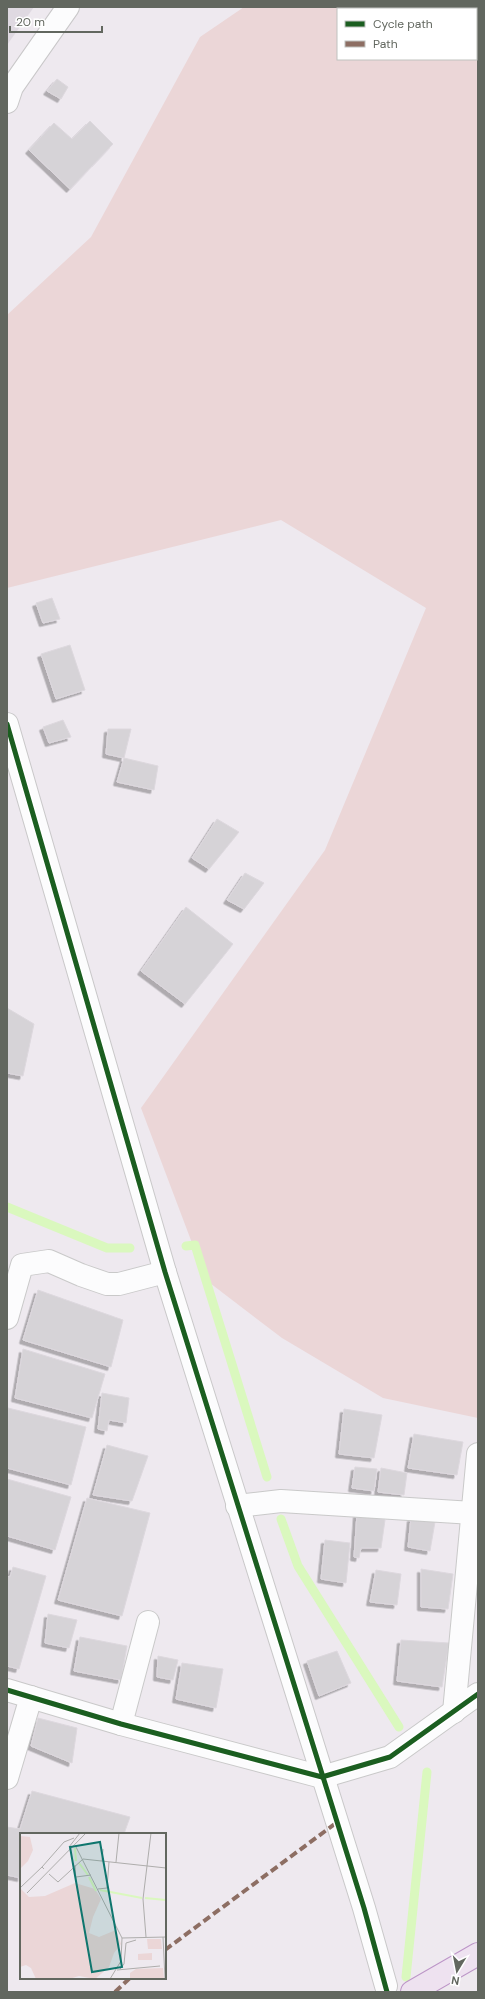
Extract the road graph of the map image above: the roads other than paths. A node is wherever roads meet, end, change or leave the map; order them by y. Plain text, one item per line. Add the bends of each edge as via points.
1 (68, 7) edge
2 (7, 102) edge
3 (7, 724) edge
4 (165, 1272) junction
5 (7, 1318) edge
6 (478, 1454) edge
7 (237, 1506) junction
8 (472, 1512) junction
9 (148, 1622) dead end
10 (7, 1690) edge
11 (478, 1694) edge
12 (31, 1697) junction
13 (454, 1712) junction
14 (121, 1724) junction
15 (322, 1777) junction
16 (7, 1778) edge
17 (478, 1954) edge
18 (478, 1967) edge
19 (386, 1986) dead end
20 (412, 1992) edge
21 (442, 1992) edge

1 - 2 street via 12,87
3 - 4 street
4 - 5 street via 119,1284 107,1284 49,1261 22,1265
4 - 7 street
6 - 8 street
7 - 8 street via 281,1500
7 - 15 street
8 - 13 street
9 - 14 street
10 - 12 street
11 - 13 street
12 - 14 street
12 - 16 street
13 - 15 street via 390,1757
14 - 15 street
15 - 19 street
17 - 20 highway
18 - 21 highway

